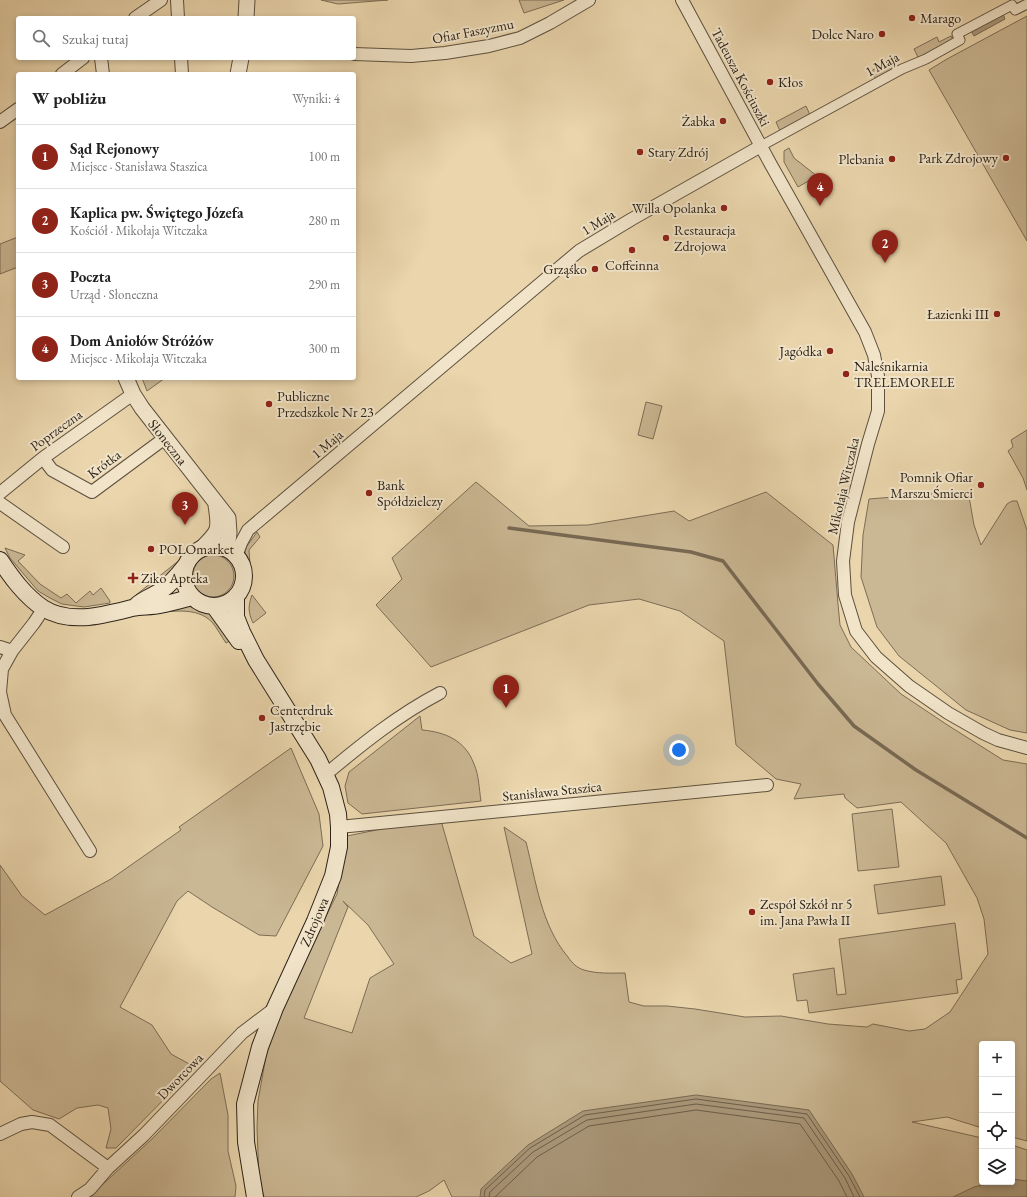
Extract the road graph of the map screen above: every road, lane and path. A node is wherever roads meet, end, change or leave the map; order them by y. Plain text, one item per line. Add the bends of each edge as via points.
1 (161, 0) edge
2 (177, 0) edge
3 (247, 0) edge
4 (588, 0) edge
5 (682, 0) edge
6 (1027, 4) edge
7 (138, 16) edge
8 (178, 16) edge
9 (246, 16) edge
10 (356, 54) edge
11 (80, 60) edge
12 (100, 60) edge
13 (181, 60) edge
14 (241, 60) edge
15 (65, 72) edge
16 (103, 72) edge
17 (182, 72) edge
18 (238, 72) edge
19 (16, 110) edge
20 (0, 122) edge
21 (761, 146) junction
22 (770, 163) joint
23 (127, 380) edge
24 (132, 394) junction
25 (165, 438) junction
26 (42, 458) junction
27 (0, 493) edge
28 (215, 502) junction
29 (0, 503) edge
30 (62, 547) dead end
31 (201, 549) junction
32 (231, 553) junction
33 (0, 560) edge
34 (186, 565) junction
35 (236, 596) junction
36 (192, 598) junction
37 (214, 606) junction
38 (44, 608) junction
39 (134, 608) junction
40 (6, 649) edge
41 (256, 660) junction
42 (440, 693) dead end
43 (1027, 748) edge
44 (325, 775) junction
45 (767, 785) dead end
46 (339, 827) junction
47 (90, 851) dead end
48 (275, 1008) junction
49 (0, 1134) edge
50 (108, 1168) junction
51 (78, 1197) edge
52 (255, 1197) edge

1 - 7 street
2 - 8 street
3 - 9 street
4 - 10 street, Ofiar Faszyzmu via 520,38 489,46 410,56
5 - 21 street, Tadeusza Kościuszki
6 - 21 street, 1 Maja via 1015,10 1012,5 957,34 960,40
11 - 15 street
12 - 16 street
13 - 17 street
14 - 18 street
19 - 20 street
21 - 22 street, Tadeusza Kościuszki
21 - 32 street, 1 Maja via 580,252 248,530 241,543
22 - 43 street, Mikołaja Witczaka via 865,332 874,355 878,376 878,411 848,522 843,562 845,595 856,631 876,657 909,686 948,713 998,740
23 - 24 street, Słoneczna
24 - 25 street, Słoneczna
24 - 26 street, Poprzeczna
25 - 26 street, Krótka via 92,492 52,470
25 - 28 street, Słoneczna
26 - 27 street, Poprzeczna
28 - 31 street, Słoneczna via 218,522 216,534
28 - 32 street, Słoneczna via 228,518
29 - 30 street
31 - 32 main road via 218,547
31 - 34 main road
32 - 35 main road via 241,564 243,576 241,589
33 - 38 main road via 17,585
34 - 36 main road via 184,582
34 - 39 main road via 160,592 142,600
35 - 37 main road via 230,602
35 - 41 main road, Zdrojowa via 236,617
36 - 37 main road
36 - 39 main road
37 - 41 main road, Zdrojowa
38 - 39 main road via 73,617 104,615
38 - 40 street via 34,623
40 - 47 street via 0,692 5,715
41 - 44 main road, Zdrojowa via 318,759
42 - 44 street via 375,734
44 - 46 main road, Zdrojowa via 331,787
45 - 46 street, Stanisława Staszica
46 - 48 main road, Zdrojowa via 339,846 333,876 315,922
48 - 50 street, Dworcowa via 242,1033 144,1135
48 - 52 main road, Zdrojowa via 260,1047 245,1104 246,1142
49 - 50 street via 32,1122 50,1125
50 - 51 street, Dworcowa via 90,1189

